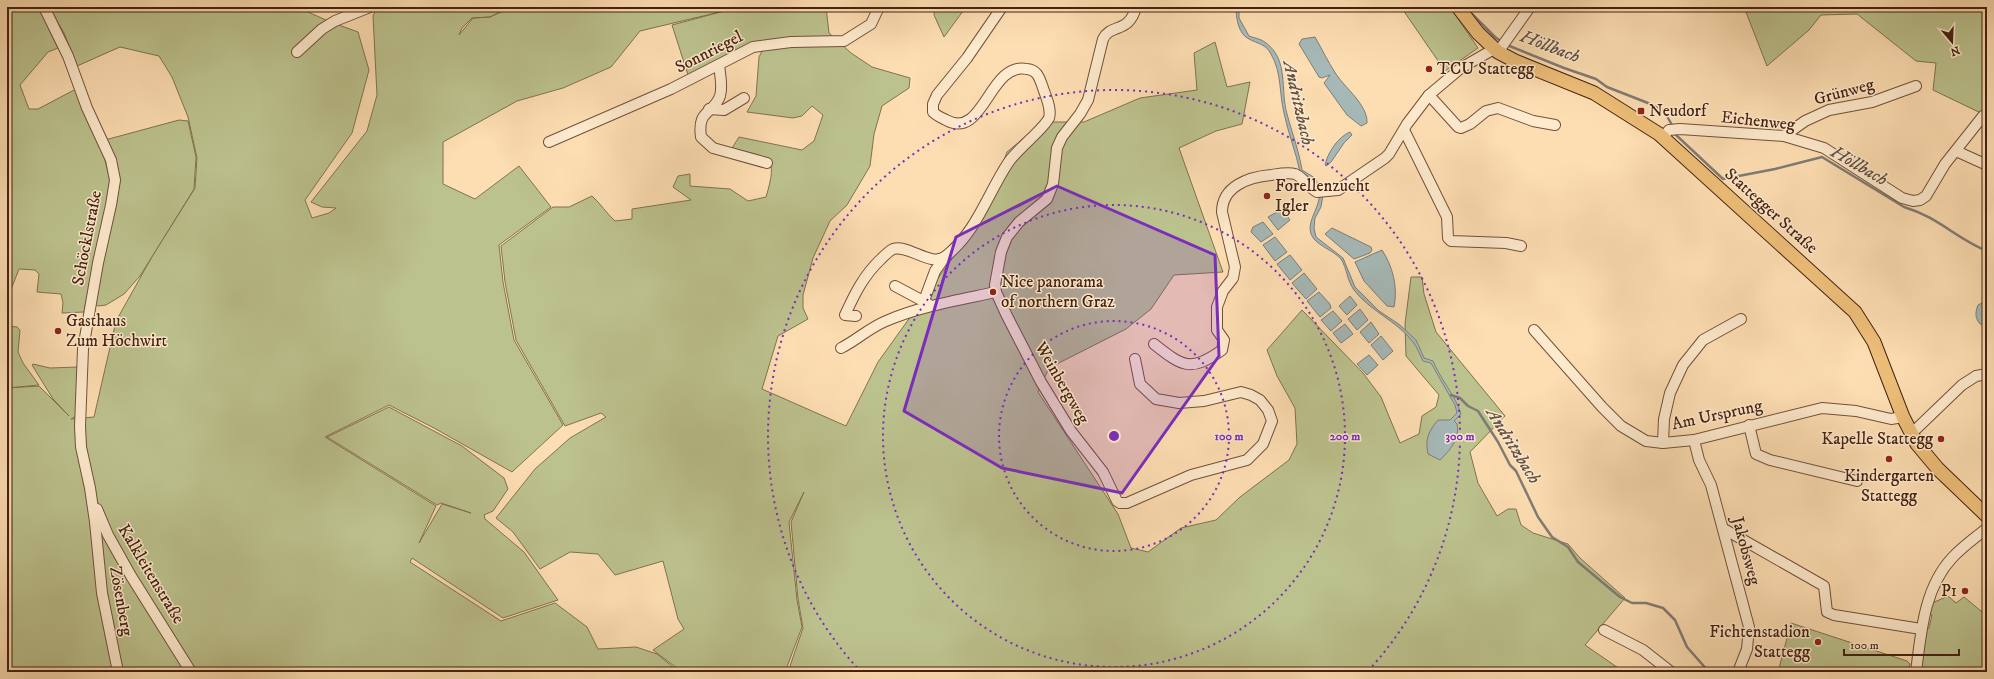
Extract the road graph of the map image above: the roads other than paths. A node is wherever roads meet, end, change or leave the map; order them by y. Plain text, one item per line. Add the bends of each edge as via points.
1 (44, 7) edge
2 (370, 7) edge
3 (879, 7) edge
4 (1002, 7) edge
5 (1136, 7) edge
6 (1458, 7) edge
7 (1530, 7) edge
8 (1496, 50) junction
9 (298, 52) dead end
10 (719, 65) junction
11 (1916, 86) dead end
12 (1429, 95) junction
13 (744, 98) dead end
14 (709, 109) junction
15 (1983, 116) dead end
16 (1555, 125) dead end
17 (1404, 130) junction
18 (1784, 136) junction
19 (1663, 137) junction
20 (549, 142) dead end
21 (1956, 152) junction
22 (767, 163) dead end
23 (1987, 165) edge
24 (1520, 246) dead end
25 (945, 257) junction
26 (895, 286) dead end
27 (996, 292) junction
28 (928, 304) junction
29 (856, 316) dead end
30 (1741, 320) dead end
31 (1534, 330) dead end
32 (1154, 344) dead end
33 (841, 348) dead end
34 (1135, 359) dead end
35 (1987, 374) edge
36 (1903, 417) junction
37 (1749, 425) junction
38 (1911, 434) junction
39 (1694, 440) junction
40 (1663, 443) junction
41 (1857, 481) dead end
42 (90, 488) junction
43 (1987, 516) edge
44 (1987, 528) edge
45 (1724, 529) junction
46 (1921, 629) junction
47 (1604, 630) dead end
48 (118, 672) edge
49 (192, 672) edge
50 (1671, 672) edge
51 (1738, 672) edge
52 (1916, 672) edge

1 - 42 street, Schöcklstraße via 68,56 87,108 111,160 115,180 83,349 81,447
2 - 9 street via 322,29
3 - 10 street, Sonnriegel via 871,24 844,41 791,42 753,47
4 - 25 street via 967,58 937,95 933,104 934,112 950,122 962,124 975,115 1008,72 1022,68 1037,73 1050,114 1047,121 1008,163 975,225
5 - 27 street, Weinbergweg via 1129,23 1106,34 1103,39 1088,100 1057,148 1053,184 1047,200 1019,222 1002,248 996,274
6 - 8 main road, Stattegger Straße via 1478,33
7 - 8 street
8 - 12 street via 1461,68
8 - 19 main road, Stattegger Straße via 1522,64 1594,93
10 - 14 street via 722,88 719,99
10 - 20 street, Sonnriegel
11 - 18 street, Grünweg via 1872,102 1829,110 1805,120
12 - 16 street via 1461,128 1486,111 1498,108 1533,122
12 - 17 street
13 - 14 street via 724,110
14 - 22 street via 700,125 701,137 713,148
15 - 21 street, Eichenweg
17 - 24 street via 1447,217 1448,238 1451,241
17 - 32 street via 1385,158 1338,190 1321,192 1296,174 1280,173 1254,177 1234,186 1222,205 1235,274 1223,291 1218,307 1217,330 1224,340 1222,350 1196,364 1181,364
18 - 19 street, Eichenweg via 1680,129 1669,130
18 - 21 street, Eichenweg via 1824,148 1896,194 1913,201 1926,196 1945,164
19 - 36 main road, Stattegger Straße via 1854,312 1874,342
21 - 23 street
25 - 28 street via 935,272
25 - 29 street via 928,257 893,249 874,266 857,289 845,315
26 - 28 street
27 - 28 street
27 - 34 street, Weinbergweg via 1066,425 1101,468 1120,504 1128,503 1191,475 1247,460 1263,444 1272,422 1268,410 1260,400 1241,392 1204,401 1179,403 1156,399 1140,384
28 - 33 street via 866,331
30 - 40 street via 1703,340 1684,365 1670,393 1664,419
31 - 40 street, Am Ursprung via 1621,426 1646,441
35 - 38 street via 1976,376 1962,385
36 - 37 street, Am Ursprung via 1891,419 1856,411 1822,408
36 - 38 main road, Stattegger Straße
37 - 39 street, Am Ursprung
37 - 41 street via 1756,454 1770,460
38 - 43 main road, Stattegger Straße via 1923,453
39 - 40 street, Am Ursprung
39 - 45 street, Jakobsweg via 1699,460 1711,484
42 - 48 street, Zösenberg via 102,593
42 - 49 street, Kalkleitenstraße via 108,535
44 - 46 street via 1951,558 1935,580
45 - 46 street via 1824,586 1827,612
45 - 51 street, Jakobsweg via 1749,626 1748,649
46 - 52 street
47 - 50 street via 1643,650

